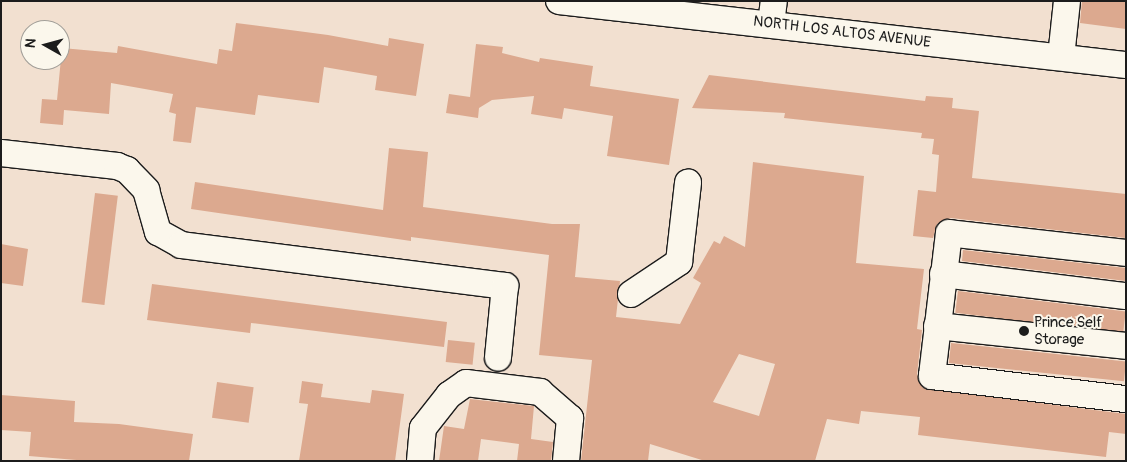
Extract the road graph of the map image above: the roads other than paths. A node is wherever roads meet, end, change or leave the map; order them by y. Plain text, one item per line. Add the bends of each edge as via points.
1 (559, 1) edge
2 (1067, 1) edge
3 (773, 13) edge
4 (1061, 58) junction
5 (1126, 65) edge
6 (1, 153) edge
7 (688, 183) dead end
8 (1126, 253) edge
9 (944, 274) junction
10 (631, 294) dead end
11 (1126, 296) edge
12 (938, 326) junction
13 (1126, 346) edge
14 (498, 358) dead end
15 (1126, 399) edge
16 (420, 461) edge
17 (566, 461) edge

1 - 3 street, NORTH LOS ALTOS AVENUE
2 - 4 street
3 - 4 street, NORTH LOS ALTOS AVENUE
4 - 5 street, NORTH LOS ALTOS AVENUE
6 - 14 street via 117,166 127,170 146,190 158,232 181,245 505,286
7 - 10 street via 679,262
8 - 9 street via 948,233
9 - 11 street
9 - 12 street
12 - 13 street
12 - 15 street via 932,376
16 - 17 street via 423,428 449,394 466,384 540,392 570,418

